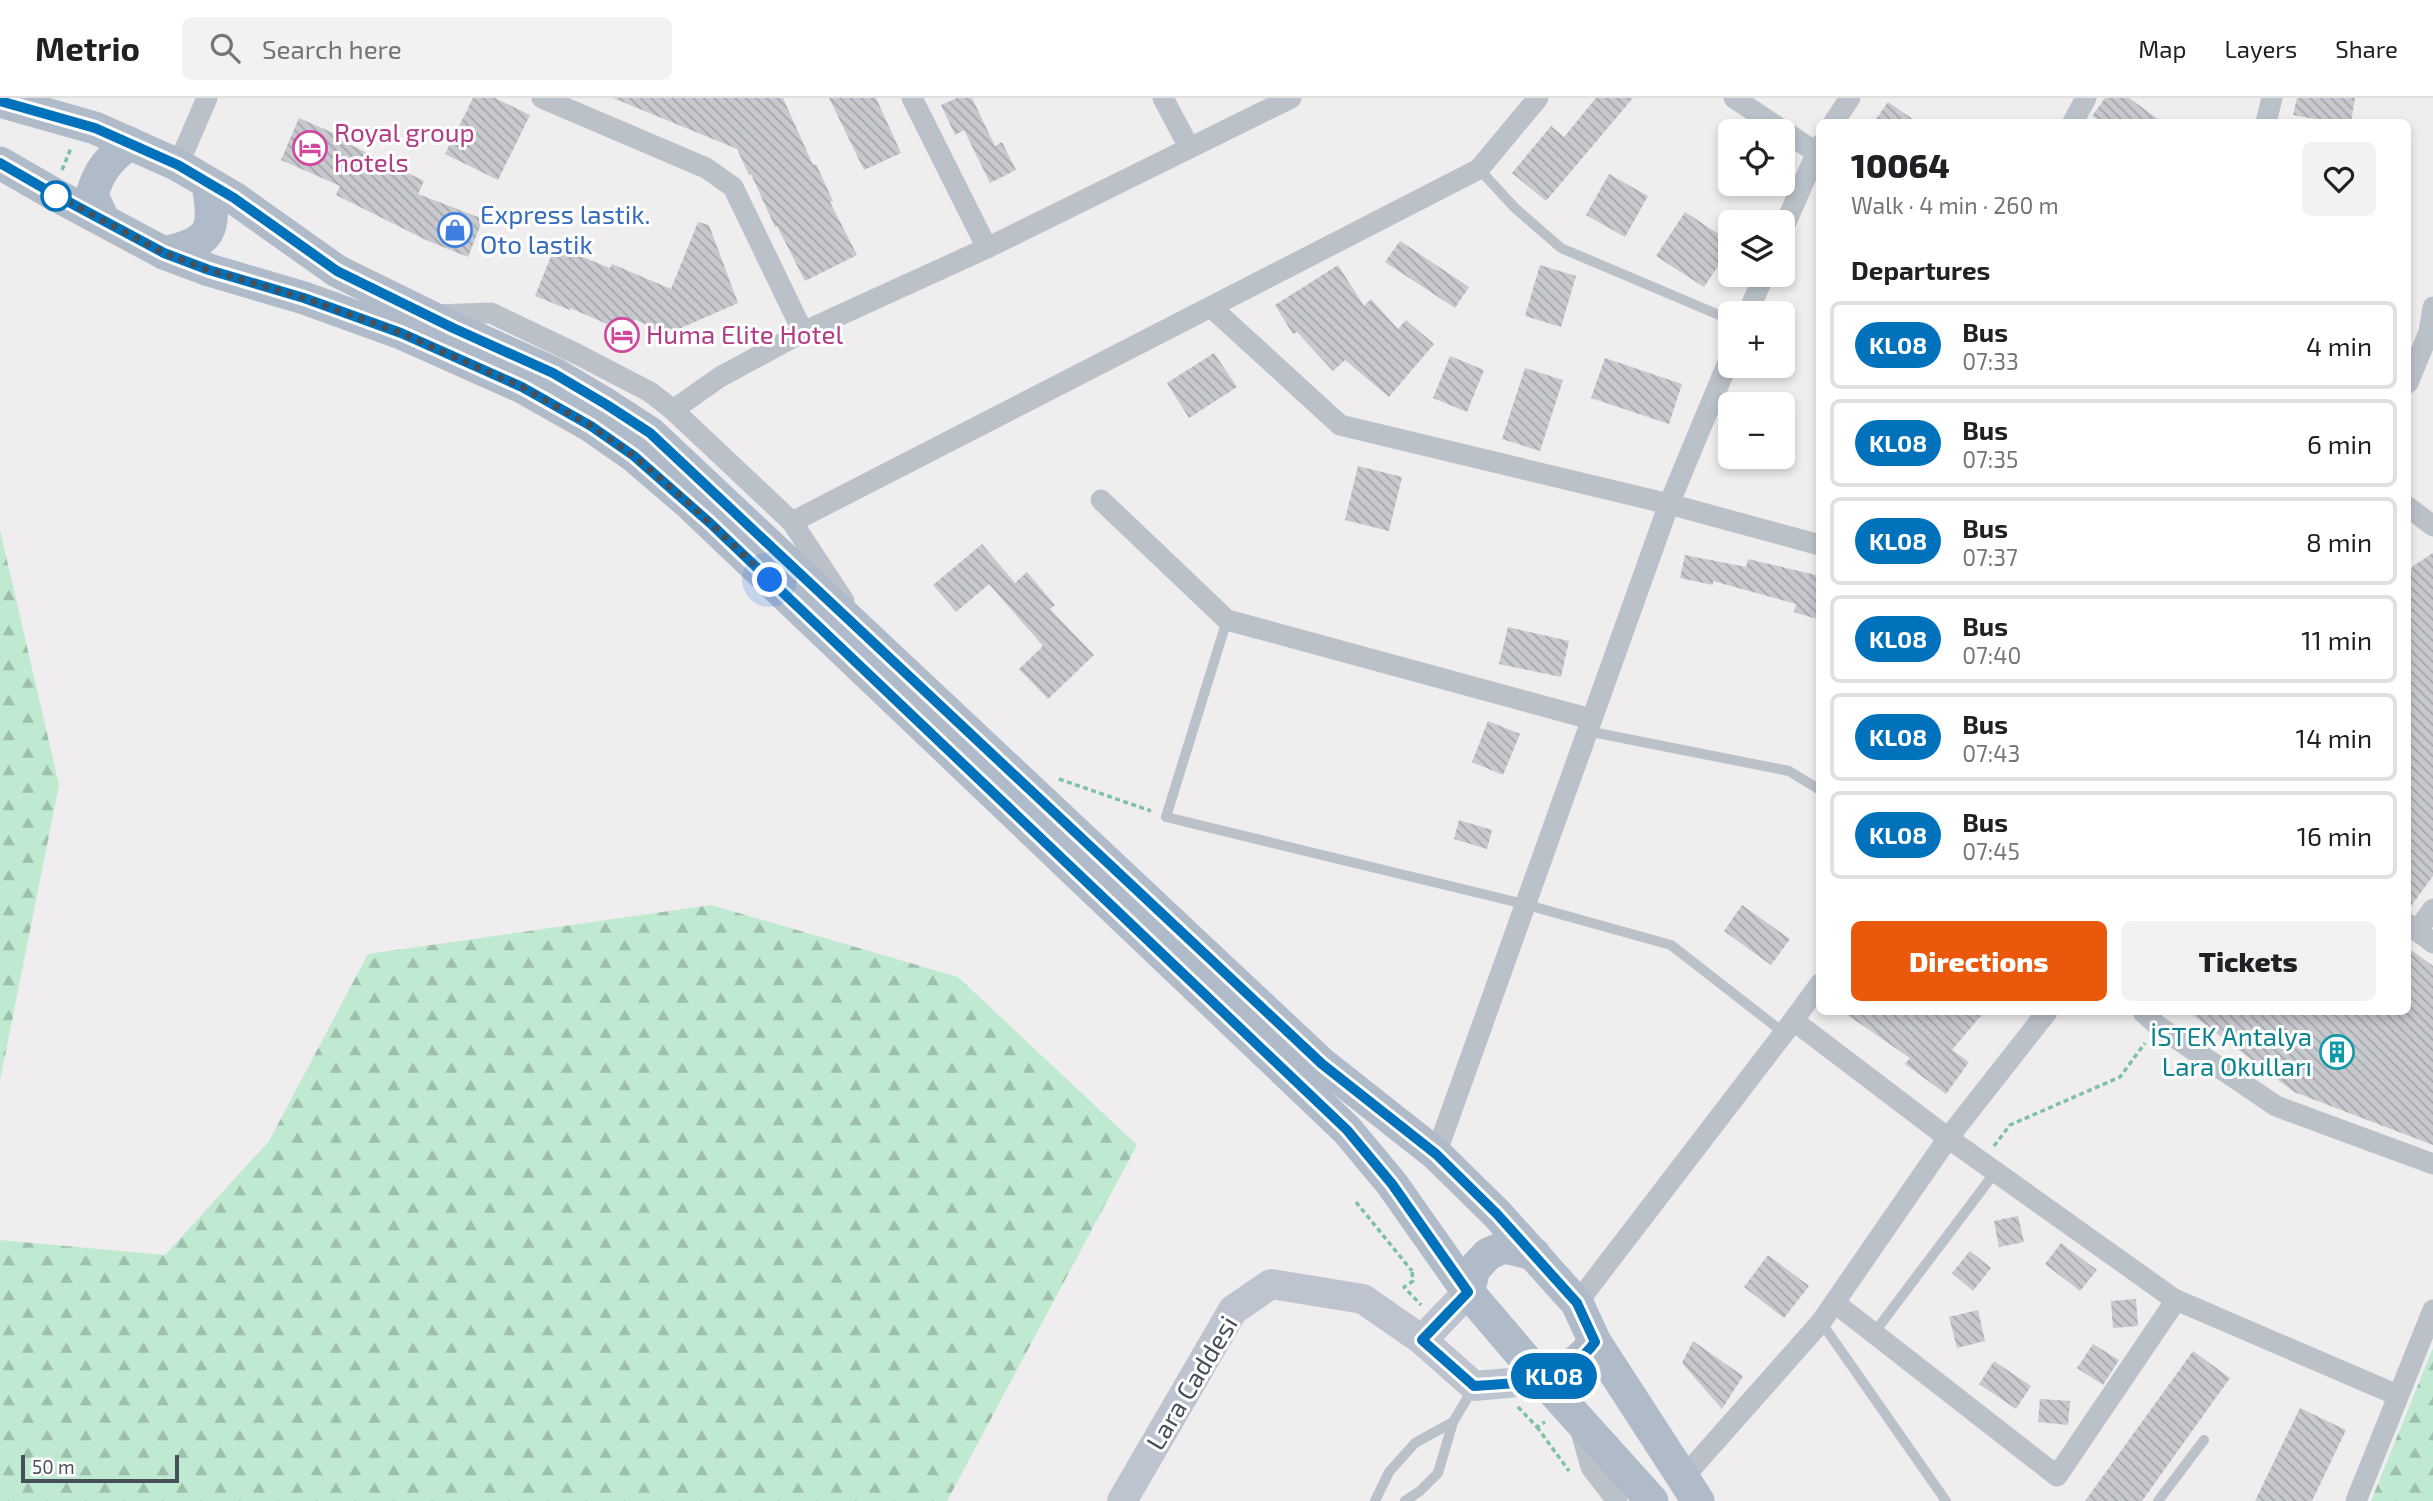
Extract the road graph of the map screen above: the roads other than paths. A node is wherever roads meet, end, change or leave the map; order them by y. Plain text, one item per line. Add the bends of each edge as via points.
1 (15, 98) edge
2 (207, 98) edge
3 (544, 98) edge
4 (912, 98) edge
5 (1163, 98) edge
6 (1290, 98) edge
7 (1538, 98) edge
8 (1734, 98) edge
9 (1850, 98) edge
10 (2086, 98) edge
11 (2272, 98) edge
12 (0, 101) edge
13 (47, 115) junction
14 (1836, 119) edge
15 (2075, 119) edge
16 (2267, 119) edge
17 (129, 143) junction
18 (1189, 147) junction
19 (1816, 150) edge
20 (1816, 155) edge
21 (0, 163) edge
22 (178, 165) junction
23 (1479, 169) junction
24 (208, 184) junction
25 (1792, 210) edge
26 (103, 219) junction
27 (986, 248) junction
28 (164, 253) junction
29 (2433, 307) edge
30 (1212, 308) junction
31 (1718, 314) edge
32 (427, 315) junction
33 (803, 332) junction
34 (2411, 376) edge
35 (1721, 378) edge
36 (673, 410) junction
37 (1101, 500) dead end
38 (1669, 504) junction
39 (2411, 509) edge
40 (792, 522) junction
41 (2433, 526) edge
42 (1816, 544) edge
43 (1227, 620) junction
44 (868, 638) junction
45 (1589, 725) junction
46 (1816, 788) edge
47 (1524, 904) junction
48 (2433, 909) edge
49 (2419, 932) edge
50 (1816, 990) edge
51 (2045, 1015) edge
52 (2151, 1019) edge
53 (1789, 1027) junction
54 (1948, 1138) junction
55 (1436, 1154) junction
56 (2433, 1164) edge
57 (1989, 1166) junction
58 (1534, 1254) junction
59 (1468, 1292) junction
60 (2176, 1300) junction
61 (1577, 1303) junction
62 (1835, 1303) junction
63 (2433, 1311) edge
64 (1821, 1322) junction
65 (1874, 1333) junction
66 (1422, 1340) junction
67 (1595, 1342) junction
68 (1543, 1380) junction
69 (1474, 1386) junction
70 (2398, 1395) junction
71 (1576, 1416) junction
72 (1453, 1422) junction
73 (2204, 1440) dead end
74 (1690, 1490) edge
75 (1122, 1501) edge
76 (1375, 1501) edge
77 (1405, 1501) edge
78 (1617, 1501) edge
79 (1652, 1501) edge
80 (1945, 1501) edge
81 (2158, 1501) edge
82 (2356, 1501) edge

1 - 13 street
2 - 22 street
3 - 33 street via 706,168 733,187
4 - 27 street
5 - 18 street
6 - 18 street
7 - 23 street
8 - 19 street
9 - 14 street
10 - 15 street
11 - 16 street
12 - 13 main road
13 - 17 main road
17 - 22 main road
17 - 26 main road via 97,177 92,195
18 - 27 street
20 - 25 street
21 - 26 main road
22 - 24 main road
23 - 30 street
23 - 31 lane via 1561,248
24 - 28 main road via 213,214 209,232 188,248
24 - 32 main road via 337,271
26 - 28 main road
27 - 33 street
28 - 59 main road via 401,333 522,387 634,456 710,523 1347,1130 1392,1184
29 - 34 street via 2429,332
30 - 38 street via 1340,425
30 - 40 street
32 - 36 street via 491,313 650,392
32 - 44 main road via 553,373 650,433
33 - 36 street via 720,377
35 - 38 street
36 - 40 street
37 - 43 street
38 - 42 street
38 - 45 street
39 - 41 street
40 - 44 street
43 - 45 street
43 - 47 lane via 1166,817
44 - 55 main road via 1322,1064
45 - 46 lane via 1789,771
45 - 47 street
47 - 53 lane via 1671,945
47 - 55 street
48 - 49 street
50 - 53 street
51 - 54 street
52 - 56 street via 2276,1106
53 - 54 street
53 - 61 street
54 - 57 street
54 - 62 street
55 - 58 main road
57 - 60 street
57 - 65 lane
58 - 59 main road via 1504,1247 1488,1254 1474,1269
58 - 61 main road
59 - 66 street
59 - 68 main road
60 - 65 street via 2057,1476
60 - 70 street
61 - 67 main road
62 - 64 street
62 - 65 street
63 - 70 street
64 - 74 street
64 - 80 lane
66 - 69 street, Lara Caddesi
66 - 75 street, Lara Caddesi via 1363,1299 1272,1284 1233,1310
67 - 68 main road via 1571,1366
67 - 74 main road
68 - 69 street
68 - 71 main road
69 - 72 lane
70 - 82 street
71 - 78 street via 1591,1467
71 - 79 main road
72 - 76 lane via 1415,1443 1389,1472
72 - 77 lane via 1438,1474
73 - 81 lane

